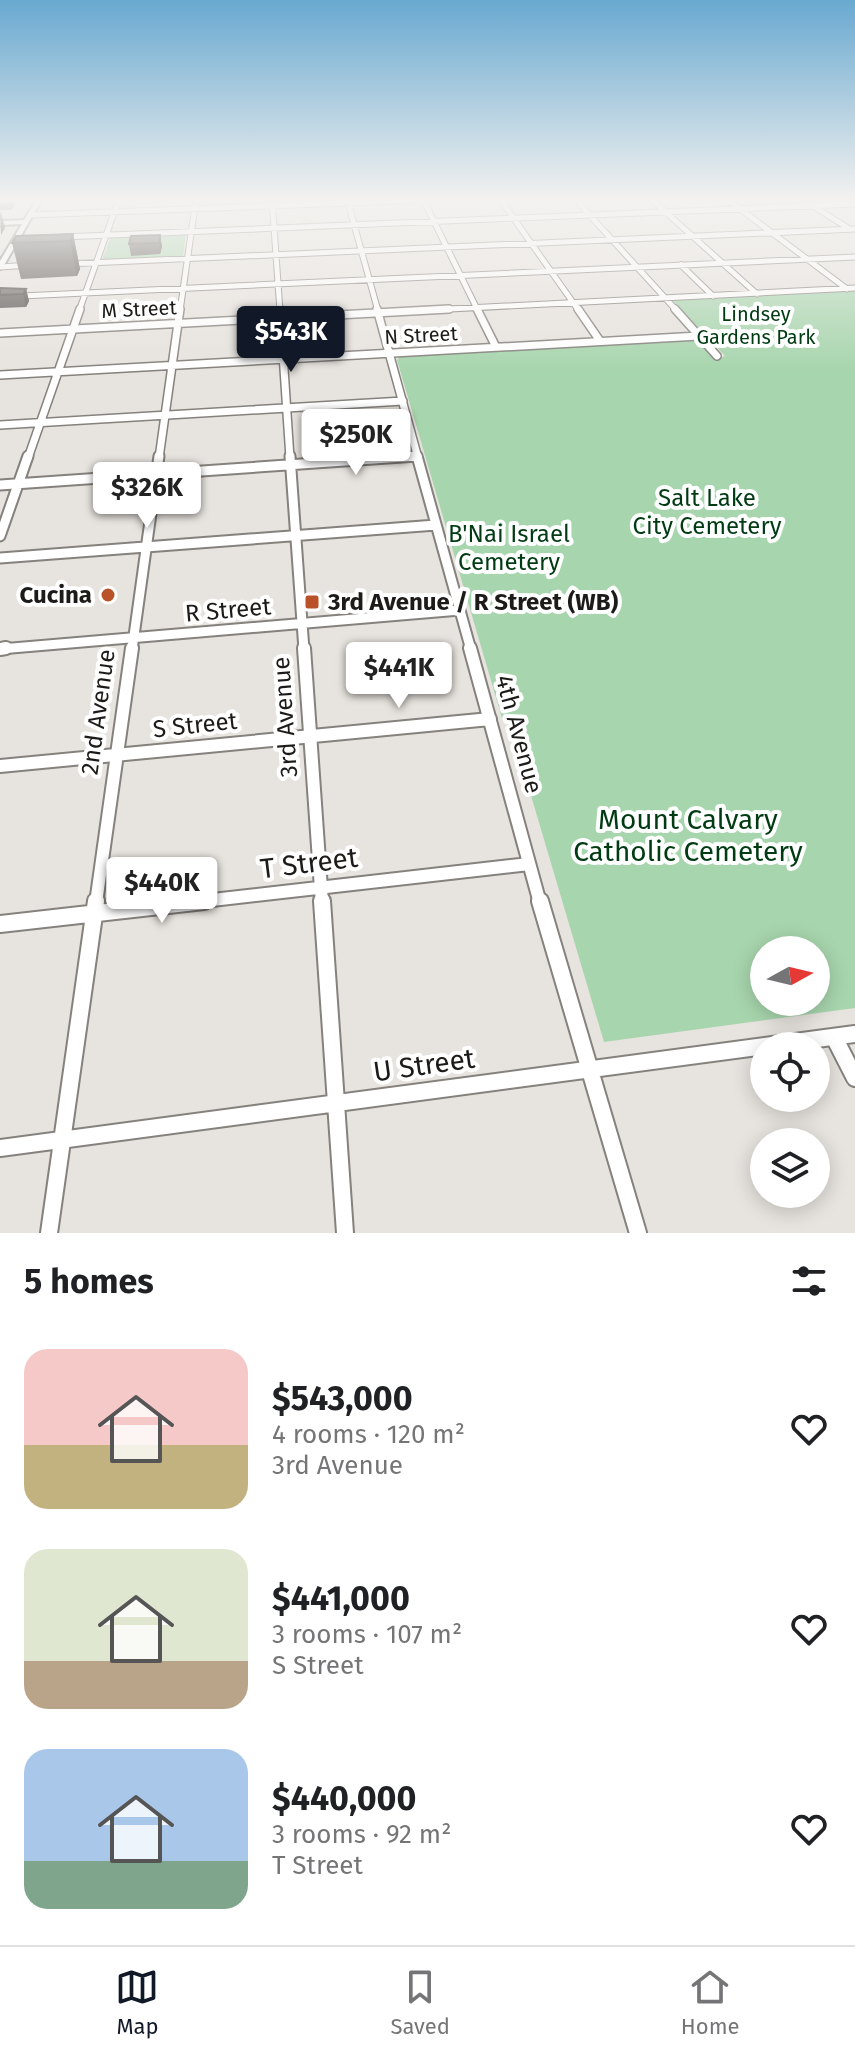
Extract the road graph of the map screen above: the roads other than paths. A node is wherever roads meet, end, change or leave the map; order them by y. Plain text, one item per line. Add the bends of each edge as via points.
1 (99, 257) edge
2 (219, 257) edge
3 (276, 257) edge
4 (364, 257) edge
5 (451, 257) edge
6 (540, 257) edge
7 (628, 257) edge
8 (716, 257) edge
9 (804, 257) edge
10 (855, 257) edge
11 (187, 258) junction
12 (807, 259) junction
13 (97, 262) junction
14 (723, 263) junction
15 (58, 264) edge
16 (43, 265) edge
17 (681, 265) junction
18 (0, 267) edge
19 (637, 267) junction
20 (550, 271) junction
21 (460, 275) junction
22 (370, 279) junction
23 (278, 284) junction
24 (183, 288) junction
25 (851, 288) edge
26 (86, 293) junction
27 (757, 294) junction
28 (713, 296) junction
29 (0, 297) edge
30 (666, 299) junction
31 (573, 303) junction
32 (477, 308) junction
33 (379, 313) junction
34 (280, 318) junction
35 (178, 323) junction
36 (73, 329) junction
37 (0, 333) edge
38 (699, 336) junction
39 (600, 341) junction
40 (496, 347) junction
41 (391, 353) junction
42 (717, 356) dead end
43 (283, 359) junction
44 (172, 365) junction
45 (58, 372) junction
46 (0, 375) edge
47 (403, 401) junction
48 (286, 408) junction
49 (165, 415) junction
50 (40, 423) junction
51 (0, 425) edge
52 (418, 456) junction
53 (291, 465) junction
54 (156, 474) junction
55 (19, 483) junction
56 (0, 485) edge
57 (436, 525) junction
58 (296, 535) junction
59 (0, 536) edge
60 (147, 547) junction
61 (0, 558) edge
62 (460, 610) junction
63 (302, 624) junction
64 (133, 638) junction
65 (0, 649) edge
66 (490, 719) junction
67 (310, 736) junction
68 (116, 755) junction
69 (0, 766) edge
70 (529, 864) junction
71 (320, 888) junction
72 (94, 914) junction
73 (0, 924) edge
74 (855, 1034) edge
75 (834, 1037) junction
76 (591, 1069) junction
77 (855, 1078) edge
78 (335, 1104) junction
79 (63, 1139) junction
80 (0, 1148) edge
81 (49, 1233) edge
82 (345, 1233) edge
83 (638, 1233) edge

1 - 13 street
2 - 11 street
3 - 23 street, 3rd Avenue
4 - 22 street, 4th Avenue
5 - 21 street
6 - 20 street
7 - 19 street
8 - 14 street
9 - 12 street
10 - 12 street
11 - 13 street
11 - 24 street, 2nd Avenue
12 - 14 street
12 - 25 street
13 - 15 street
13 - 26 street
14 - 17 street
14 - 27 street
16 - 18 street
17 - 19 street
17 - 28 street
19 - 20 street
19 - 30 street
20 - 21 street
20 - 31 street
21 - 22 street
21 - 32 street
22 - 23 street
22 - 33 street, 4th Avenue
23 - 24 street
23 - 34 street, 3rd Avenue
24 - 26 street
24 - 35 street, 2nd Avenue
25 - 27 street, M Street
26 - 29 street
26 - 36 street
27 - 28 street, M Street
28 - 30 street, M Street
30 - 31 street, M Street
30 - 38 street
31 - 32 street, M Street
31 - 39 street
32 - 33 street, M Street
32 - 40 street
33 - 34 street, M Street
33 - 41 street, 4th Avenue
34 - 35 street, M Street
34 - 43 street, 3rd Avenue
35 - 36 street, M Street
35 - 44 street, 2nd Avenue
36 - 37 street, M Street
36 - 45 street
38 - 39 street, N Street
38 - 42 street
39 - 40 street, N Street
40 - 41 street, N Street
41 - 43 street, N Street
41 - 47 street, 4th Avenue
43 - 44 street, N Street
43 - 48 street, 3rd Avenue
44 - 45 street, N Street
44 - 49 street, 2nd Avenue
45 - 46 street, N Street
45 - 50 street
47 - 48 street
47 - 52 street, 4th Avenue
48 - 49 street
48 - 53 street, 3rd Avenue
49 - 50 street
49 - 54 street, 2nd Avenue
50 - 51 street
50 - 55 street
52 - 53 street
52 - 57 street, 4th Avenue
53 - 54 street
53 - 58 street, 3rd Avenue
54 - 55 street
54 - 60 street, 2nd Avenue
55 - 56 street
55 - 59 street
57 - 58 street
57 - 62 street, 4th Avenue
58 - 60 street
58 - 63 street, 3rd Avenue
60 - 61 street
60 - 64 street, 2nd Avenue
62 - 63 street, R Street
62 - 66 street, 4th Avenue
63 - 64 street, R Street
63 - 67 street, 3rd Avenue
64 - 65 street, R Street
64 - 68 street, 2nd Avenue
66 - 67 street, S Street
66 - 70 street, 4th Avenue
67 - 68 street, S Street
67 - 71 street, 3rd Avenue
68 - 69 street, S Street
68 - 72 street, 2nd Avenue
70 - 71 street, T Street
70 - 76 street, 4th Avenue
71 - 72 street, T Street
71 - 78 street, 3rd Avenue
72 - 73 street, T Street
72 - 79 street, 2nd Avenue
74 - 75 street, U Street
75 - 76 street, U Street
75 - 77 street
76 - 78 street, U Street
76 - 83 street, 4th Avenue
78 - 79 street, U Street
78 - 82 street, 3rd Avenue
79 - 80 street, U Street
79 - 81 street, 2nd Avenue

